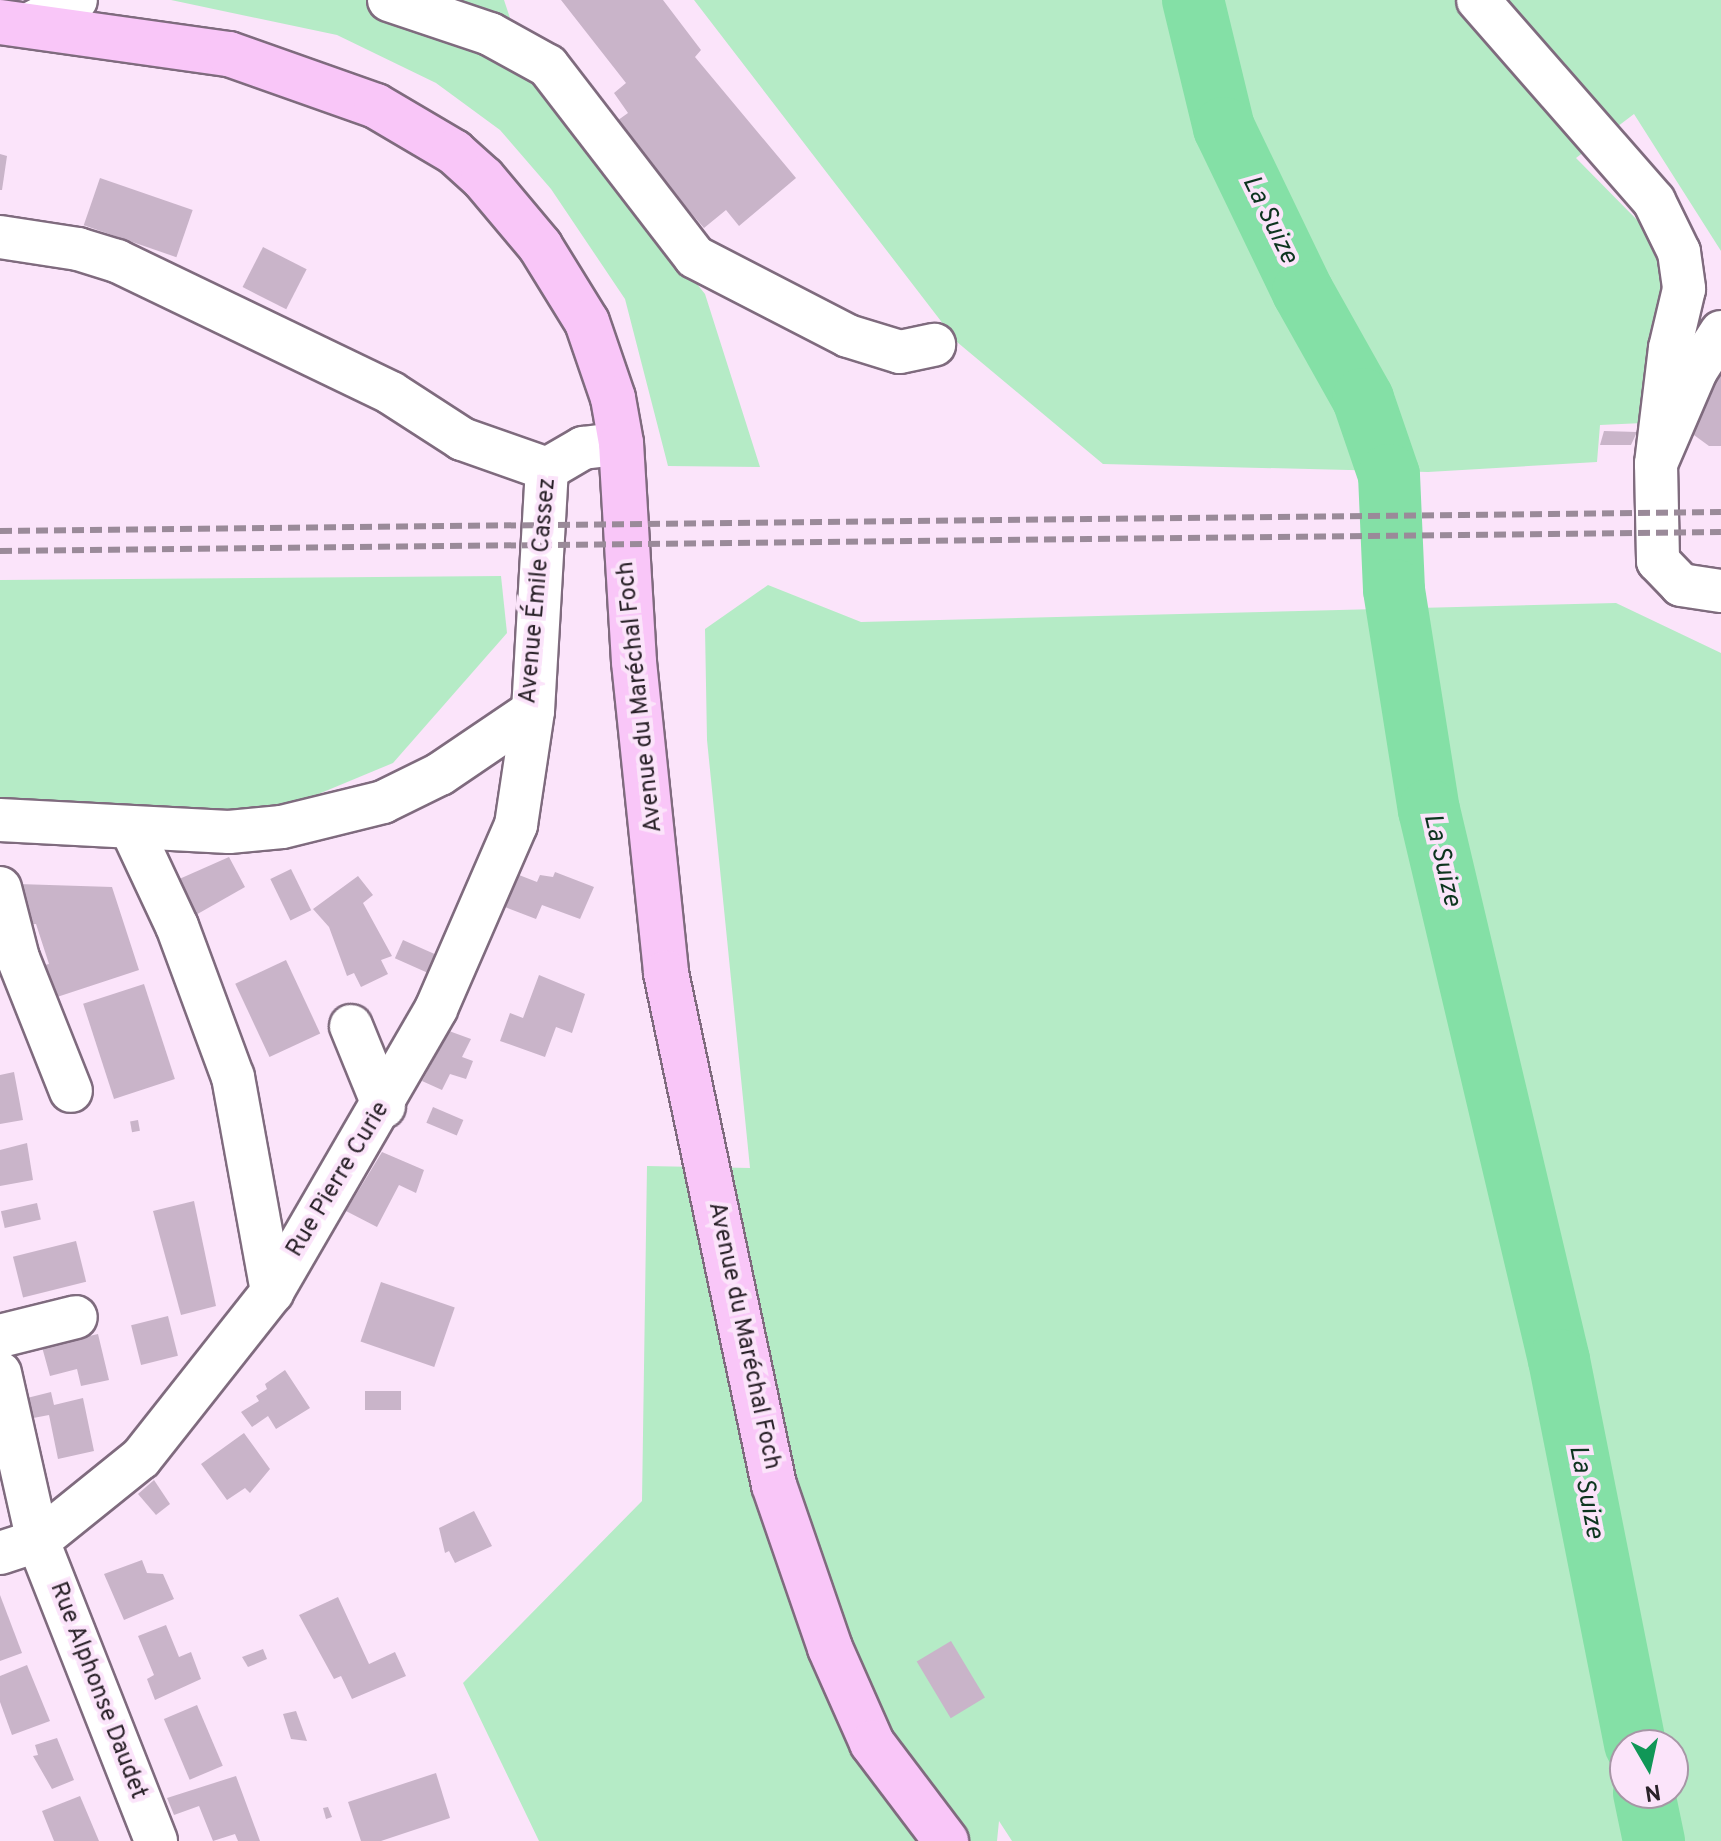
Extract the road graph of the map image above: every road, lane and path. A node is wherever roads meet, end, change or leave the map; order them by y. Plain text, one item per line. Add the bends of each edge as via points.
1 (76, 0) edge
2 (389, 0) edge
3 (1478, 0) edge
4 (14, 24) edge
5 (0, 237) edge
6 (1721, 332) edge
7 (934, 345) dead end
8 (621, 443) junction
9 (1656, 464) junction
10 (547, 469) junction
11 (1721, 591) edge
12 (533, 711) junction
13 (0, 820) edge
14 (131, 828) junction
15 (0, 888) edge
16 (351, 1026) dead end
17 (71, 1091) dead end
18 (384, 1107) junction
19 (272, 1292) junction
20 (76, 1317) dead end
21 (0, 1336) edge
22 (0, 1373) edge
23 (19, 1547) edge
24 (156, 1841) edge
25 (946, 1841) edge

1 - 4 street
2 - 7 street via 490,34 548,66 695,257 848,336 900,352
3 - 9 street via 1654,201 1679,252 1684,289 1670,348
4 - 8 main road, Avenue du Maréchal Foch via 162,41 283,69 376,106 454,152 510,207 567,285 601,355
5 - 10 street via 117,261 391,393 462,439
6 - 9 street via 1696,371
8 - 10 street, Avenue Émile Cassez via 583,448
8 - 25 main road, Avenue du Maréchal Foch via 634,662 666,973 774,1485 830,1648 872,1743
9 - 11 street via 1658,561 1681,585
10 - 12 street, Avenue Émile Cassez
12 - 14 street, Avenue Émile Cassez via 440,774 383,802 328,819 229,832
12 - 18 street, Rue Pierre Curie via 516,825 436,1009
13 - 14 street, Avenue Émile Cassez
14 - 19 street via 177,926 233,1077
15 - 17 street via 18,958
16 - 18 street
18 - 19 street, Rue Pierre Curie
19 - 23 street, Rue Pierre Curie via 141,1458
20 - 21 street
22 - 23 street, Rue Alphonse Daudet
23 - 24 street, Rue Alphonse Daudet

